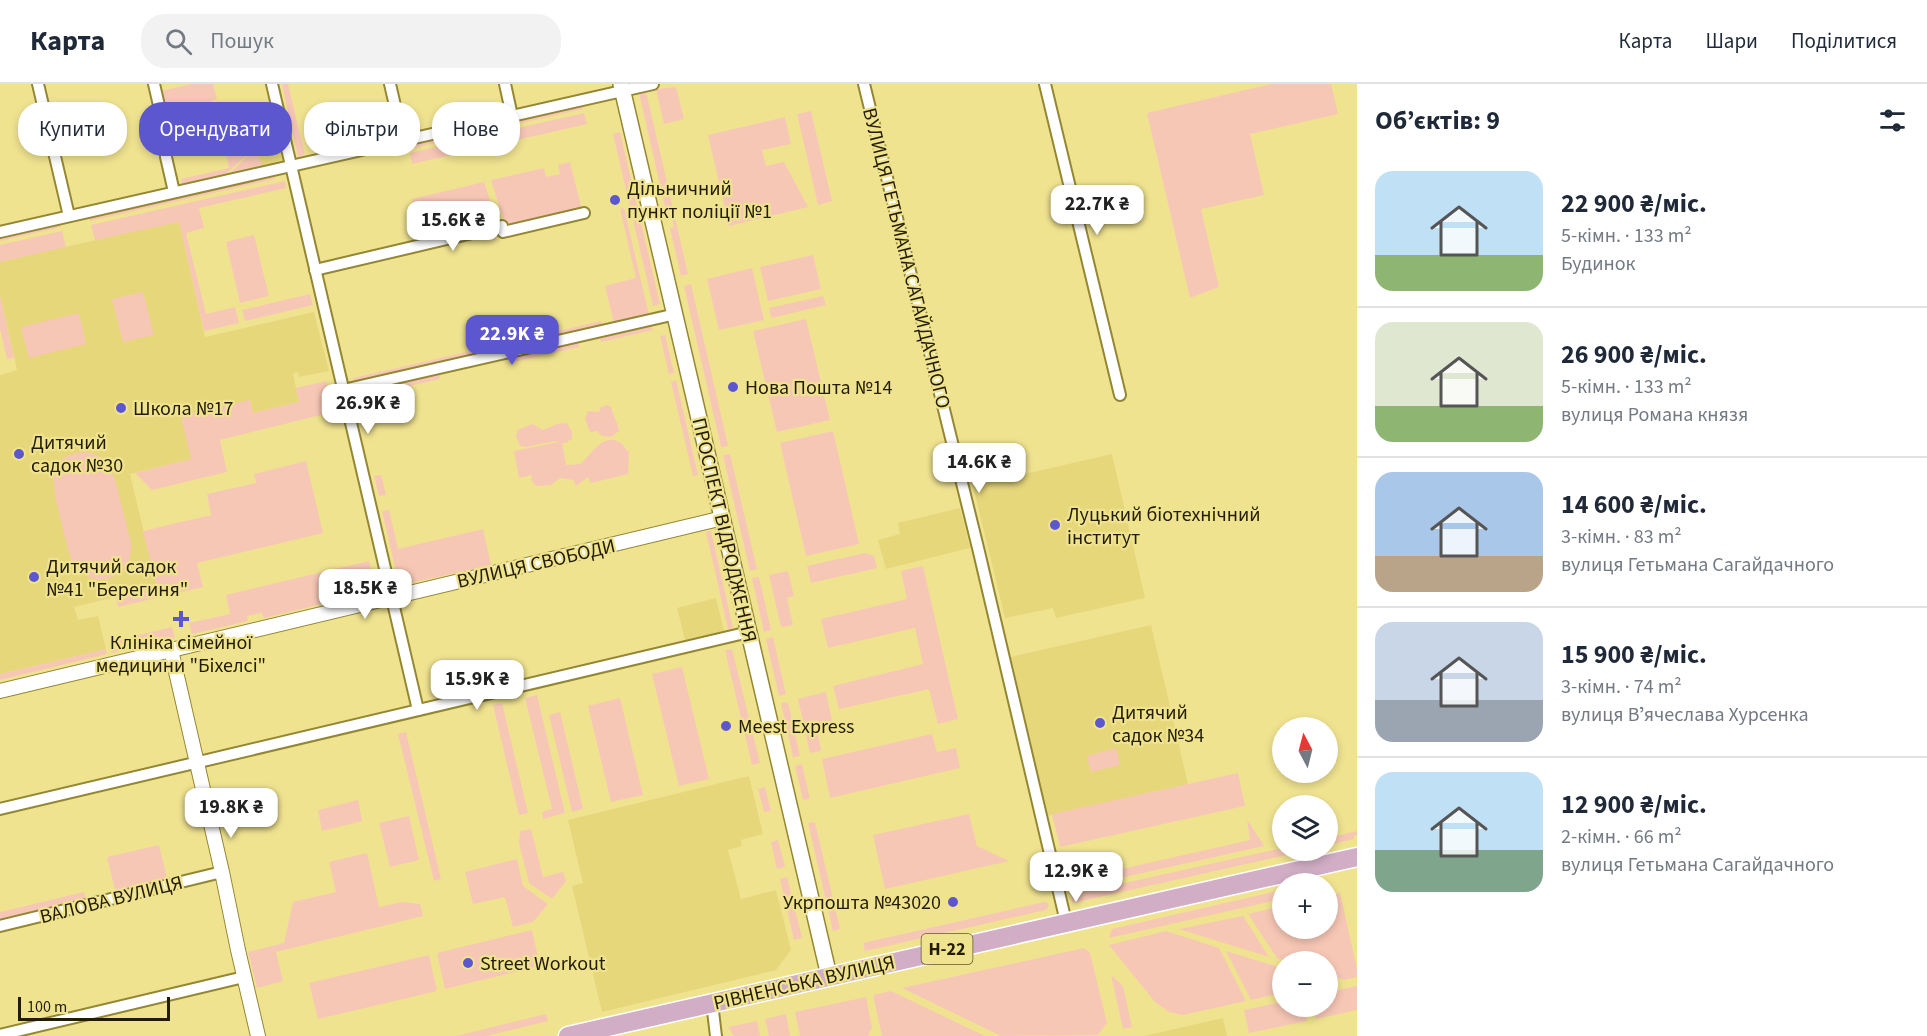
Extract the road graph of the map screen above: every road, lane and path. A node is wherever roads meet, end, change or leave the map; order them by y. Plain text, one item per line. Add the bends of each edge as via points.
1 (38, 84) edge
2 (154, 84) edge
3 (272, 84) edge
4 (390, 84) edge
5 (505, 84) edge
6 (653, 84) edge
7 (864, 84) edge
8 (1045, 84) edge
9 (622, 87) edge
10 (394, 102) edge
11 (509, 102) edge
12 (520, 114) edge
13 (333, 156) edge
14 (290, 166) junction
15 (174, 192) junction
16 (584, 213) dead end
17 (69, 216) junction
18 (0, 232) edge
19 (315, 270) junction
20 (676, 314) junction
21 (343, 390) junction
22 (1120, 395) dead end
23 (723, 518) junction
24 (392, 598) junction
25 (749, 632) junction
26 (171, 650) junction
27 (0, 691) edge
28 (418, 710) junction
29 (197, 762) junction
30 (0, 809) edge
31 (1357, 857) edge
32 (222, 872) junction
33 (1066, 922) junction
34 (0, 926) edge
35 (828, 976) junction
36 (244, 977) junction
37 (712, 1003) junction
38 (0, 1035) edge
39 (258, 1036) edge
40 (568, 1036) edge
41 (716, 1036) edge

1 - 17 street
2 - 15 street
3 - 14 street
4 - 10 street
5 - 11 street
6 - 9 street
7 - 33 street, ВУЛИЦЯ ГЕТЬМАНА САГАЙДАЧНОГО
8 - 22 street
9 - 12 street
9 - 20 main road, ПРОСПЕКТ ВІДРОДЖЕННЯ
13 - 14 street
14 - 15 street
14 - 19 street
15 - 17 street
16 - 19 street via 503,232 502,226
17 - 18 street
19 - 21 street
20 - 21 street
20 - 23 main road, ПРОСПЕКТ ВІДРОДЖЕННЯ
21 - 24 street
23 - 24 street, ВУЛИЦЯ СВОБОДИ
23 - 25 main road, ПРОСПЕКТ ВІДРОДЖЕННЯ
24 - 26 street, ВУЛИЦЯ СВОБОДИ
24 - 28 street
25 - 28 street
25 - 35 main road, ПРОСПЕКТ ВІДРОДЖЕННЯ
26 - 27 street, ВУЛИЦЯ СВОБОДИ
26 - 29 street
28 - 29 street
29 - 30 street
29 - 32 street
31 - 33 main road, РІВНЕНСЬКА ВУЛИЦЯ / Н-22
32 - 34 street, ВАЛОВА ВУЛИЦЯ
32 - 36 street
33 - 35 main road, РІВНЕНСЬКА ВУЛИЦЯ / Н-22
35 - 37 main road, РІВНЕНСЬКА ВУЛИЦЯ / Н-22
36 - 38 street
36 - 39 street
37 - 40 main road, РІВНЕНСЬКА ВУЛИЦЯ / Н-22
37 - 41 street

